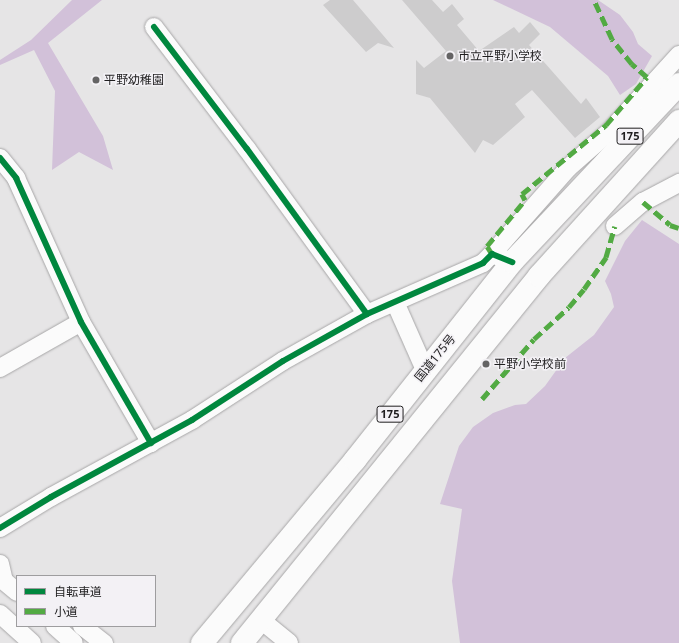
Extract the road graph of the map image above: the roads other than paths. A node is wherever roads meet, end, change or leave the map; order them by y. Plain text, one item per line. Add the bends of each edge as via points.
1 (154, 27) dead end
2 (679, 55) edge
3 (679, 84) edge
4 (679, 121) edge
5 (0, 158) edge
6 (679, 183) edge
7 (615, 226) dead end
8 (492, 254) junction
9 (512, 262) junction
10 (395, 302) junction
11 (368, 314) junction
12 (81, 322) junction
13 (0, 368) edge
14 (425, 370) junction
15 (151, 443) junction
16 (0, 528) edge
17 (0, 561) edge
18 (0, 564) edge
19 (17, 575) edge
20 (16, 591) edge
21 (0, 614) edge
22 (261, 620) junction
23 (56, 627) edge
24 (83, 627) edge
25 (32, 643) edge
26 (74, 643) edge
27 (104, 643) edge
28 (202, 643) edge
29 (242, 643) edge
30 (289, 643) edge

1 - 11 street
2 - 8 street via 609,132 568,168
3 - 9 highway, 国道175号 / 175
4 - 22 highway, 175 via 539,276
5 - 12 street via 16,178
6 - 7 street via 643,202
8 - 9 street
8 - 10 street via 483,263
9 - 14 highway, 国道175号 / 175
10 - 11 street
10 - 14 street
11 - 15 street via 283,361 192,420
12 - 13 street
12 - 15 street
14 - 28 highway, 国道175号 / 175 via 355,460
15 - 16 street
17 - 19 street
18 - 20 street via 4,581
21 - 25 street
22 - 29 highway, 175
22 - 30 street
23 - 26 street
24 - 27 street

